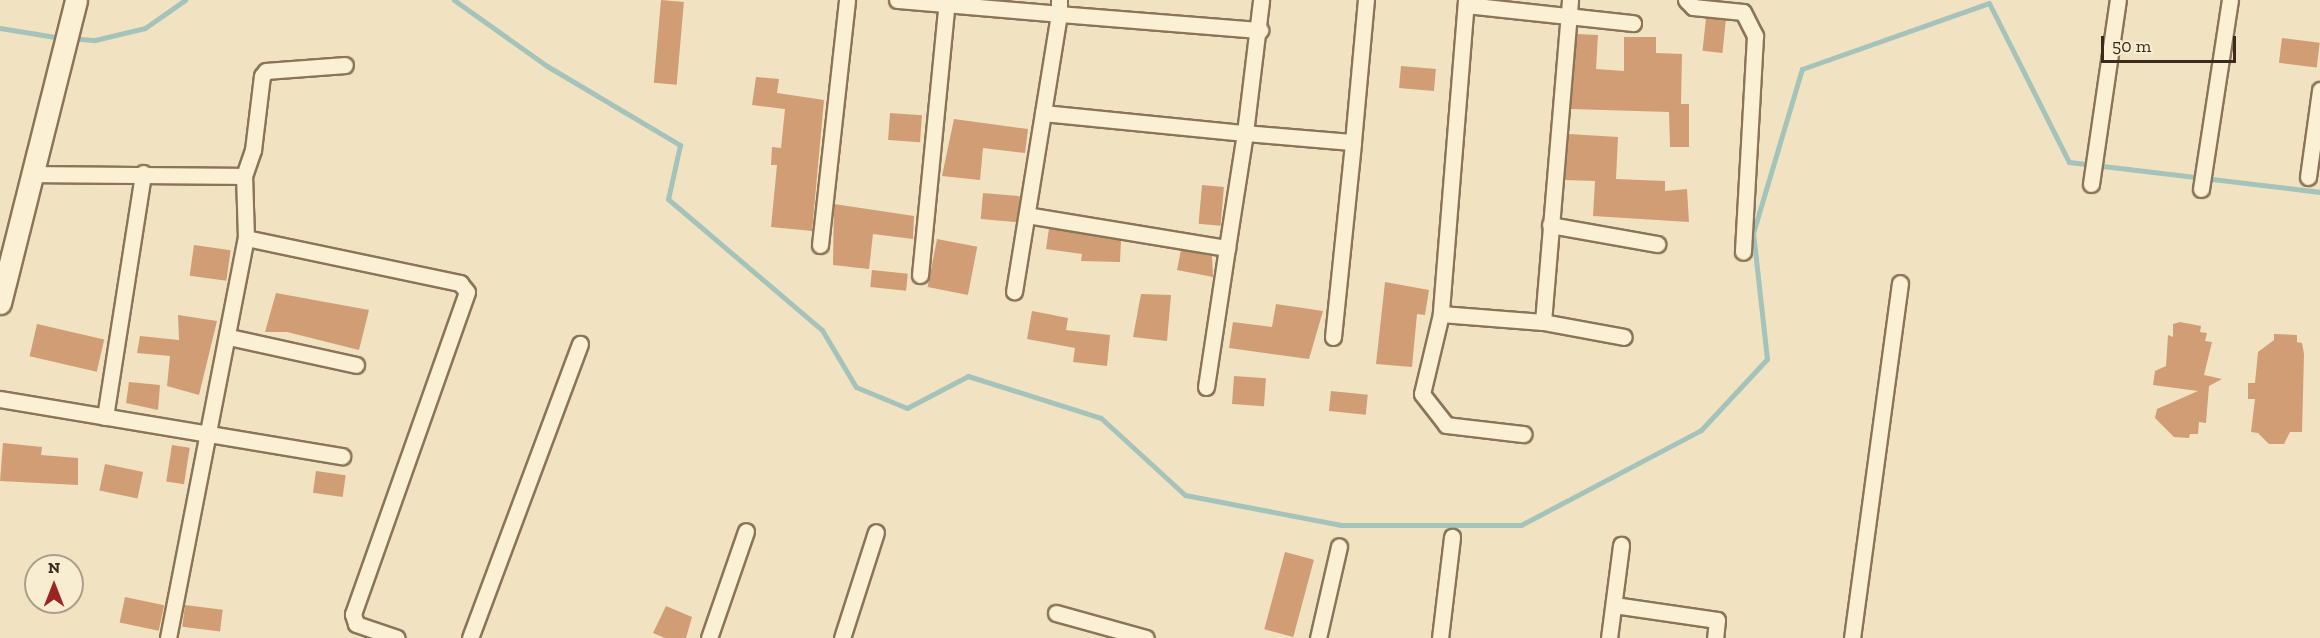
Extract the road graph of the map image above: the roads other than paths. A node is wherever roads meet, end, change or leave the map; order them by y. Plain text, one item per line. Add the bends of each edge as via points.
1 (76, 0) edge
2 (847, 0) edge
3 (897, 0) edge
4 (1261, 0) edge
5 (1366, 0) edge
6 (1570, 0) edge
7 (1686, 0) edge
8 (2118, 0) edge
9 (2230, 0) edge
10 (947, 2) edge
11 (1466, 3) edge
12 (1059, 7) edge
13 (1569, 17) junction
14 (1633, 23) dead end
15 (1260, 30) junction
16 (345, 65) dead end
17 (2320, 90) edge
18 (1043, 113) junction
19 (1245, 133) junction
20 (1353, 142) junction
21 (143, 173) junction
22 (31, 174) junction
23 (244, 176) junction
24 (2308, 177) dead end
25 (2091, 184) dead end
26 (2201, 189) dead end
27 (1027, 215) junction
28 (1550, 225) junction
29 (246, 238) junction
30 (820, 244) dead end
31 (1657, 244) dead end
32 (1227, 248) junction
33 (1743, 252) dead end
34 (4, 271) edge
35 (920, 275) dead end
36 (1900, 283) dead end
37 (1014, 291) dead end
38 (0, 303) edge
39 (1441, 314) junction
40 (1543, 321) junction
41 (229, 337) junction
42 (1333, 337) dead end
43 (1624, 337) dead end
44 (580, 344) dead end
45 (356, 365) dead end
46 (1206, 387) dead end
47 (0, 399) edge
48 (105, 417) junction
49 (205, 434) junction
50 (1523, 434) dead end
51 (342, 456) dead end
52 (746, 531) dead end
53 (876, 532) dead end
54 (1452, 537) dead end
55 (1621, 545) dead end
56 (1339, 546) dead end
57 (1614, 605) junction
58 (1056, 613) dead end
59 (1105, 633) edge
60 (168, 638) edge
61 (397, 638) edge
62 (470, 638) edge
63 (709, 638) edge
64 (842, 638) edge
65 (1146, 638) edge
66 (1318, 638) edge
67 (1440, 638) edge
68 (1610, 638) edge
69 (1715, 638) edge
70 (1852, 638) edge

1 - 22 street
2 - 30 street
3 - 10 street
4 - 15 street
5 - 20 street
6 - 13 street
7 - 33 street via 1693,7 1743,12 1755,36
8 - 25 street
9 - 26 street
10 - 12 street
10 - 35 street
11 - 13 street
11 - 39 street
12 - 15 street
12 - 18 street
13 - 14 street
13 - 28 street
15 - 19 street
16 - 23 street via 266,71 262,76 254,150
17 - 24 street
18 - 19 street
18 - 27 street
19 - 20 street
19 - 32 street
20 - 42 street
21 - 22 street
21 - 23 street
21 - 48 street
22 - 34 street
23 - 29 street
27 - 32 street
27 - 37 street
28 - 31 street
28 - 40 street
29 - 41 street
29 - 61 street via 460,283 466,292 353,614 356,624
32 - 46 street
34 - 38 street
36 - 70 street
39 - 40 street
39 - 50 street via 1422,394 1446,425
40 - 43 street
41 - 45 street
41 - 49 street
44 - 62 street
47 - 48 street
48 - 49 street
49 - 51 street
49 - 60 street
52 - 63 street
53 - 64 street
54 - 67 street
55 - 57 street
56 - 66 street
57 - 68 street
57 - 69 street via 1717,620
58 - 59 street
59 - 65 street

